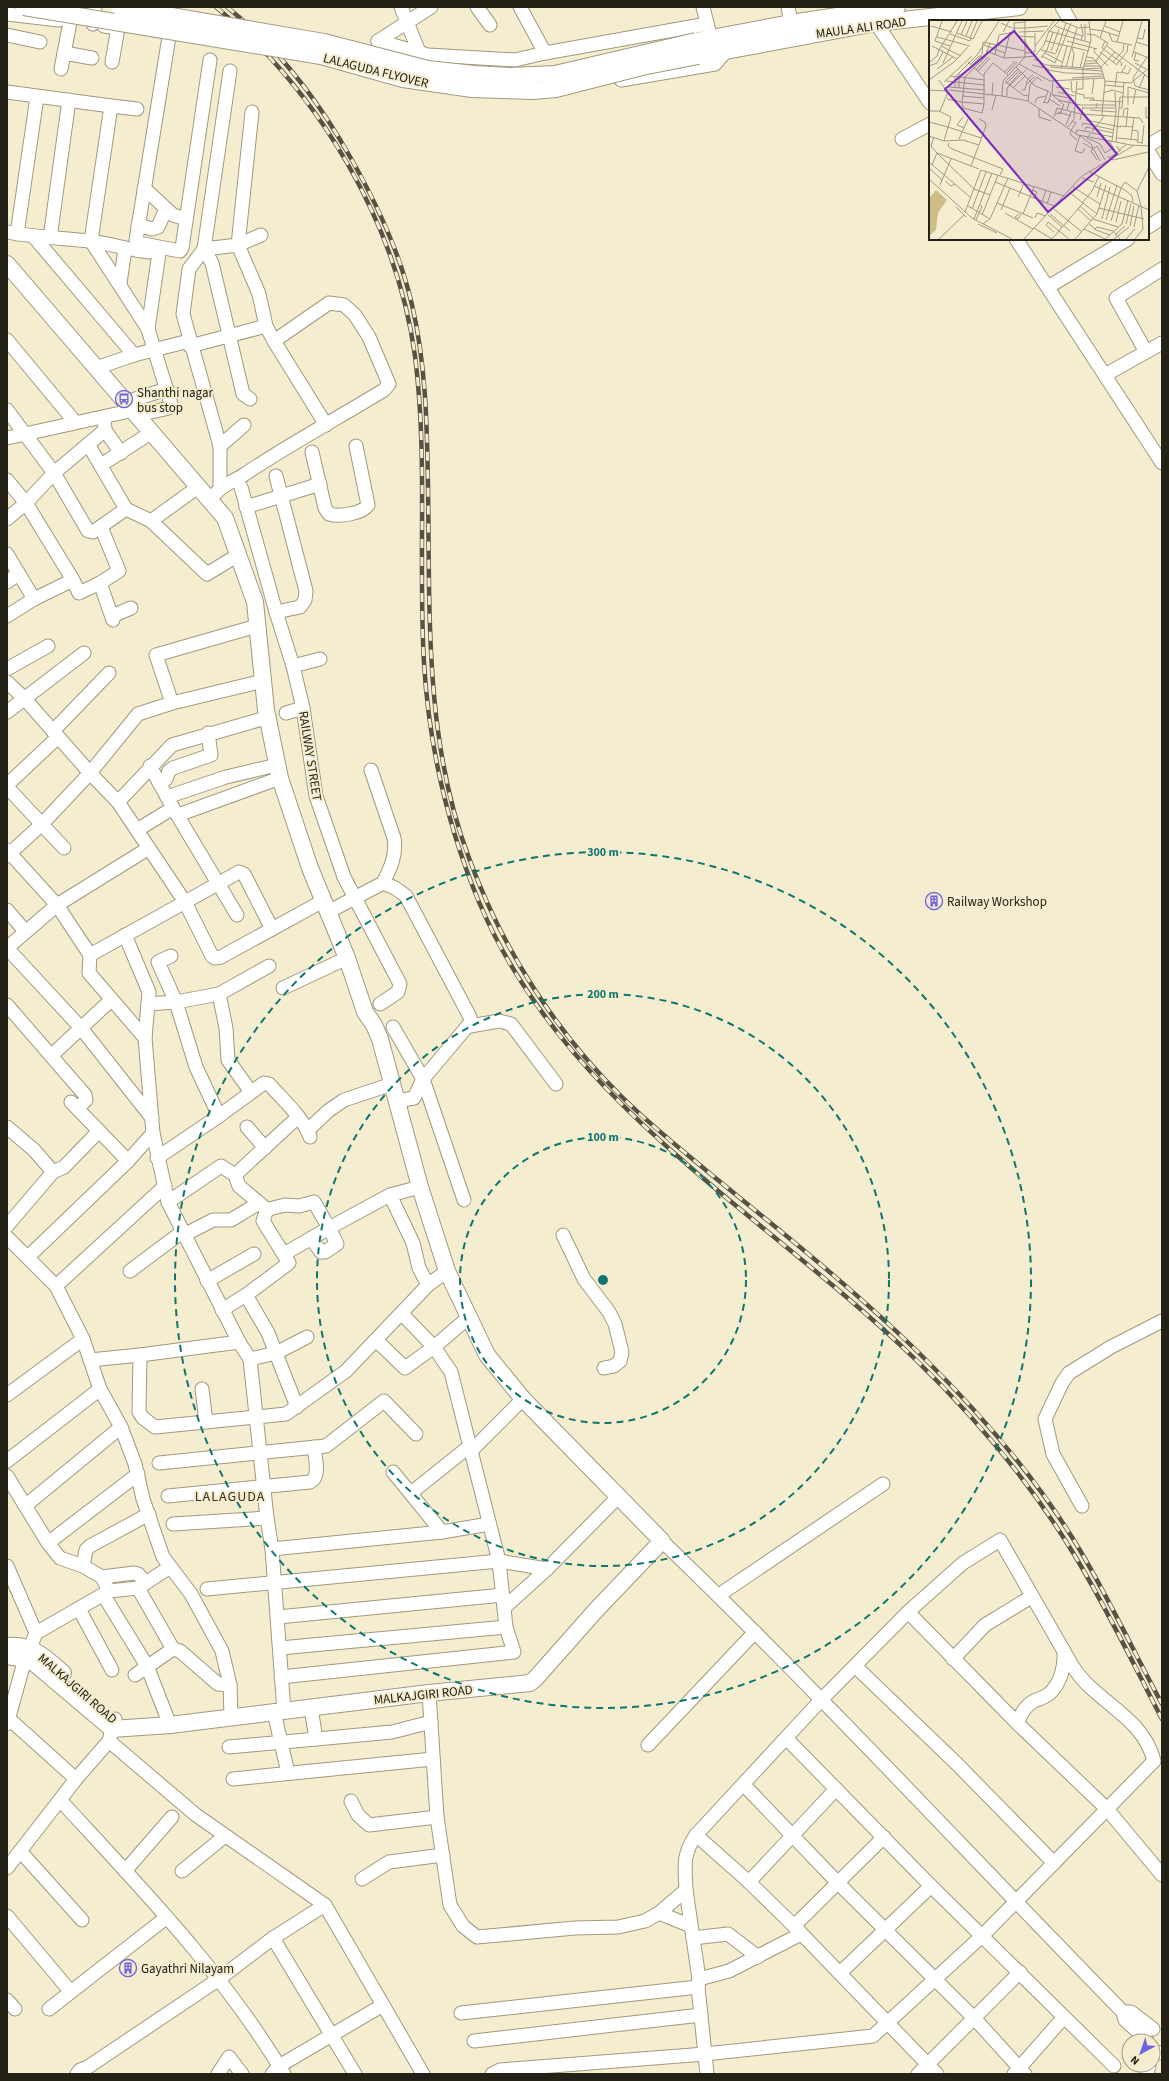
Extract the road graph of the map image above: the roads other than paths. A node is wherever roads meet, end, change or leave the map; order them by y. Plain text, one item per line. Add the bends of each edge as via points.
1 (24, 7) edge
2 (95, 7) edge
3 (118, 7) edge
4 (401, 7) edge
5 (431, 7) edge
6 (478, 7) edge
7 (520, 7) edge
8 (703, 7) edge
9 (788, 7) edge
10 (897, 7) edge
11 (1019, 7) edge
12 (1062, 7) edge
13 (952, 11) edge
14 (7, 14) edge
15 (1069, 20) edge
16 (70, 22) junction
17 (408, 22) junction
18 (791, 23) junction
19 (876, 23) junction
20 (93, 24) junction
21 (490, 25) dead end
22 (118, 28) junction
23 (7, 35) edge
24 (169, 37) junction
25 (703, 40) junction
26 (40, 42) dead end
27 (210, 45) dead end
28 (727, 50) junction
29 (418, 52) junction
30 (546, 53) junction
31 (64, 54) junction
32 (92, 58) dead end
33 (498, 59) junction
34 (210, 60) dead end
35 (112, 62) dead end
36 (61, 69) dead end
37 (230, 71) dead end
38 (7, 92) edge
39 (37, 97) junction
40 (69, 100) junction
41 (929, 102) edge
42 (111, 106) junction
43 (136, 109) dead end
44 (252, 112) dead end
45 (929, 125) edge
46 (1162, 137) edge
47 (902, 139) dead end
48 (1149, 145) edge
49 (1149, 153) edge
50 (1162, 174) edge
51 (144, 188) junction
52 (166, 209) junction
53 (186, 218) junction
54 (1162, 218) edge
55 (138, 225) junction
56 (1149, 226) edge
57 (12, 233) edge
58 (261, 235) dead end
59 (34, 237) junction
60 (50, 238) junction
61 (1017, 240) edge
62 (1126, 240) edge
63 (91, 241) junction
64 (238, 245) junction
65 (125, 249) junction
66 (159, 253) junction
67 (201, 254) junction
68 (7, 264) edge
69 (1162, 269) edge
70 (120, 283) junction
71 (1048, 287) junction
72 (266, 326) junction
73 (148, 329) junction
74 (228, 337) junction
75 (7, 340) edge
76 (274, 341) junction
77 (1162, 343) edge
78 (190, 344) junction
79 (154, 351) junction
80 (1146, 352) junction
81 (134, 355) junction
82 (96, 368) junction
83 (1105, 375) junction
84 (167, 389) junction
85 (250, 399) dead end
86 (130, 406) junction
87 (7, 410) edge
88 (75, 422) junction
89 (104, 424) junction
90 (326, 424) junction
91 (244, 425) dead end
92 (152, 432) junction
93 (27, 435) junction
94 (7, 438) edge
95 (88, 444) junction
96 (220, 446) junction
97 (356, 446) dead end
98 (312, 452) dead end
99 (121, 453) junction
100 (1162, 463) edge
101 (101, 465) junction
102 (54, 473) junction
103 (276, 476) dead end
104 (7, 480) edge
105 (320, 484) junction
106 (198, 487) junction
107 (241, 487) dead end
108 (215, 494) junction
109 (281, 496) junction
110 (26, 503) junction
111 (246, 507) junction
112 (126, 509) junction
113 (7, 519) edge
114 (151, 521) junction
115 (101, 527) junction
116 (7, 554) edge
117 (238, 555) junction
118 (18, 574) junction
119 (73, 580) junction
120 (7, 582) edge
121 (100, 583) junction
122 (34, 598) junction
123 (131, 608) dead end
124 (276, 612) junction
125 (7, 616) edge
126 (257, 626) junction
127 (48, 646) dead end
128 (84, 653) dead end
129 (320, 659) dead end
130 (293, 666) junction
131 (7, 669) edge
132 (109, 674) dead end
133 (263, 681) junction
134 (7, 682) edge
135 (24, 698) junction
136 (172, 703) junction
137 (303, 708) junction
138 (7, 712) edge
139 (286, 713) dead end
140 (269, 717) junction
141 (55, 734) junction
142 (208, 734) junction
143 (150, 766) junction
144 (371, 770) dead end
145 (279, 772) junction
146 (90, 773) junction
147 (159, 783) junction
148 (7, 786) edge
149 (118, 802) junction
150 (173, 807) junction
151 (42, 824) junction
152 (138, 830) junction
153 (64, 848) dead end
154 (149, 848) junction
155 (8, 853) edge
156 (383, 883) junction
157 (219, 884) junction
158 (355, 899) junction
159 (185, 902) junction
160 (57, 905) junction
161 (325, 906) junction
162 (7, 910) edge
163 (237, 915) dead end
164 (272, 929) junction
165 (25, 931) junction
166 (125, 936) junction
167 (7, 948) edge
168 (90, 955) junction
169 (171, 956) dead end
170 (347, 958) junction
171 (269, 966) dead end
172 (283, 988) dead end
173 (218, 994) junction
174 (111, 1000) junction
175 (176, 1002) junction
176 (148, 1004) junction
177 (380, 1004) dead end
178 (7, 1005) edge
179 (470, 1026) junction
180 (393, 1027) dead end
181 (81, 1028) junction
182 (146, 1038) junction
183 (52, 1055) junction
184 (423, 1079) junction
185 (392, 1084) junction
186 (556, 1084) dead end
187 (251, 1092) junction
188 (414, 1098) junction
189 (397, 1101) junction
190 (433, 1110) junction
191 (219, 1116) junction
192 (298, 1117) junction
193 (152, 1118) junction
194 (7, 1127) edge
195 (247, 1127) dead end
196 (99, 1131) junction
197 (153, 1134) junction
198 (265, 1148) junction
199 (157, 1158) junction
200 (128, 1161) junction
201 (54, 1172) junction
202 (235, 1175) junction
203 (165, 1186) junction
204 (420, 1187) junction
205 (390, 1195) junction
206 (464, 1200) dead end
207 (168, 1202) junction
208 (263, 1206) junction
209 (7, 1226) edge
210 (329, 1228) junction
211 (183, 1234) junction
212 (564, 1235) dead end
213 (7, 1236) edge
214 (311, 1238) junction
215 (254, 1254) dead end
216 (284, 1254) junction
217 (28, 1257) junction
218 (130, 1271) dead end
219 (447, 1271) junction
220 (207, 1281) junction
221 (428, 1285) junction
222 (56, 1286) junction
223 (246, 1295) junction
224 (222, 1310) junction
225 (402, 1314) junction
226 (469, 1317) junction
227 (1162, 1321) edge
228 (306, 1337) dead end
229 (83, 1339) junction
230 (376, 1340) junction
231 (238, 1342) junction
232 (434, 1347) junction
233 (276, 1353) junction
234 (140, 1355) junction
235 (250, 1359) junction
236 (90, 1360) junction
237 (604, 1368) dead end
238 (100, 1389) junction
239 (202, 1389) dead end
240 (7, 1395) edge
241 (523, 1399) junction
242 (297, 1407) junction
243 (256, 1418) junction
244 (206, 1422) junction
245 (121, 1427) junction
246 (416, 1434) dead end
247 (471, 1447) junction
248 (314, 1448) junction
249 (260, 1452) junction
250 (7, 1461) edge
251 (159, 1463) dead end
252 (393, 1472) dead end
253 (138, 1474) junction
254 (7, 1476) edge
255 (884, 1484) dead end
256 (264, 1485) junction
257 (410, 1493) junction
258 (168, 1496) dead end
259 (618, 1497) junction
260 (25, 1506) junction
261 (1082, 1506) dead end
262 (149, 1514) junction
263 (267, 1518) junction
264 (173, 1524) dead end
265 (489, 1524) junction
266 (442, 1532) junction
267 (662, 1541) junction
268 (48, 1543) junction
269 (272, 1549) junction
270 (498, 1561) junction
271 (7, 1566) edge
272 (83, 1566) junction
273 (170, 1567) junction
274 (547, 1569) junction
275 (102, 1577) junction
276 (274, 1581) junction
277 (142, 1585) junction
278 (207, 1589) dead end
279 (106, 1594) junction
280 (502, 1594) junction
281 (719, 1595) junction
282 (1031, 1597) junction
283 (504, 1608) junction
284 (79, 1609) junction
285 (908, 1612) junction
286 (278, 1616) junction
287 (506, 1627) junction
288 (755, 1632) junction
289 (36, 1633) junction
290 (7, 1646) edge
291 (280, 1648) junction
292 (173, 1649) junction
293 (1064, 1649) junction
294 (28, 1653) junction
295 (7, 1656) edge
296 (953, 1659) junction
297 (147, 1666) junction
298 (855, 1666) junction
299 (112, 1670) dead end
300 (135, 1675) dead end
301 (281, 1677) junction
302 (230, 1685) junction
303 (429, 1693) junction
304 (821, 1700) junction
305 (311, 1708) junction
306 (279, 1711) junction
307 (231, 1717) junction
308 (8, 1720) edge
309 (431, 1722) junction
310 (1017, 1723) junction
311 (170, 1725) junction
312 (115, 1730) junction
313 (786, 1738) junction
314 (316, 1739) junction
315 (280, 1743) junction
316 (648, 1745) dead end
317 (229, 1747) dead end
318 (433, 1759) junction
319 (288, 1773) junction
320 (76, 1779) junction
321 (233, 1779) dead end
322 (744, 1785) junction
323 (836, 1789) junction
324 (60, 1800) junction
325 (351, 1801) dead end
326 (1107, 1808) junction
327 (172, 1817) dead end
328 (437, 1817) junction
329 (792, 1835) junction
330 (225, 1836) junction
331 (696, 1836) junction
332 (884, 1837) junction
333 (443, 1855) junction
334 (12, 1858) edge
335 (1054, 1863) junction
336 (127, 1869) junction
337 (182, 1871) dead end
338 (1162, 1875) edge
339 (362, 1879) dead end
340 (141, 1880) dead end
341 (749, 1882) junction
342 (837, 1882) junction
343 (931, 1886) junction
344 (686, 1890) junction
345 (1016, 1903) junction
346 (325, 1905) junction
347 (659, 1913) junction
348 (7, 1916) edge
349 (167, 1917) junction
350 (82, 1920) dead end
351 (798, 1930) junction
352 (886, 1930) junction
353 (692, 1932) junction
354 (982, 1936) junction
355 (273, 1938) junction
356 (758, 1957) junction
357 (1020, 1972) junction
358 (840, 1973) junction
359 (219, 1979) junction
360 (934, 1979) junction
361 (699, 1983) junction
362 (70, 1991) junction
363 (383, 2005) junction
364 (48, 2009) dead end
365 (461, 2013) dead end
366 (701, 2015) junction
367 (1064, 2017) junction
368 (975, 2019) junction
369 (888, 2023) junction
370 (1150, 2033) edge
371 (331, 2034) junction
372 (474, 2041) dead end
373 (705, 2054) junction
374 (1114, 2066) dead end
375 (933, 2069) edge
376 (278, 2071) edge
377 (1020, 2072) edge
378 (498, 2073) edge
379 (77, 2074) edge
380 (218, 2074) edge
381 (242, 2074) edge
382 (355, 2074) edge
383 (423, 2074) edge
384 (707, 2074) edge
385 (918, 2074) edge

1 - 25 main road, LALAGUDA FLYOVER, bridge via 321,56 404,80 472,89 556,89 642,67
2 - 20 street
3 - 25 main road, LALAGUDA FLYOVER, bridge via 324,42 407,65 474,74 555,74
4 - 17 street
5 - 17 street
6 - 21 street
7 - 30 street
8 - 25 street
9 - 18 street
10 - 18 main road, MAULA ALI ROAD
11 - 13 main road, MAULA ALI ROAD
12 - 15 street
13 - 19 main road, MAULA ALI ROAD
14 - 16 street
16 - 20 street
16 - 31 street
17 - 29 street
17 - 29 street via 378,41
18 - 25 main road, MAULA ALI ROAD
19 - 28 main road, MAULA ALI ROAD
19 - 41 street
20 - 22 street
22 - 24 street
22 - 35 street
23 - 26 street
24 - 27 street
24 - 51 street
25 - 28 main road, LALAGUDA FLYOVER
25 - 30 street
28 - 33 street via 715,64 661,72 543,97 507,95 502,85
29 - 33 street via 428,55
30 - 33 street via 515,60
31 - 32 street
31 - 36 street
34 - 53 street
37 - 67 street
38 - 39 street
39 - 40 street
39 - 57 street
40 - 42 street
40 - 60 street
42 - 43 street
42 - 63 street
44 - 64 street
45 - 47 street
46 - 48 street
49 - 50 street
51 - 52 street
51 - 55 street
52 - 53 street via 173,215
52 - 55 street via 158,227 152,229
53 - 55 street via 180,251 138,243
54 - 56 street
57 - 59 street
58 - 64 street
59 - 60 street
59 - 81 street
60 - 63 street
61 - 71 street
62 - 71 street
63 - 65 street
63 - 70 street
64 - 67 street
64 - 72 street via 259,294
65 - 66 street
65 - 70 street
66 - 67 street
66 - 73 street
67 - 74 street via 212,263
67 - 78 street via 189,269 183,314
68 - 82 main road
69 - 80 street via 1116,298
70 - 73 street
71 - 83 street
72 - 74 street
72 - 76 street
73 - 79 street
74 - 78 street
74 - 85 street via 242,394
75 - 88 street
76 - 90 street
76 - 90 street via 329,303 344,305 355,315 369,337 389,384 384,390
77 - 80 street
78 - 79 street
78 - 96 street
79 - 81 street
79 - 84 street
80 - 83 street
81 - 82 street
82 - 86 main road
83 - 100 street
84 - 86 street
84 - 86 street via 170,407 147,413
86 - 89 street
86 - 92 main road
87 - 93 street
88 - 89 street
88 - 93 street
89 - 95 street
89 - 99 street
90 - 108 street
91 - 96 street
92 - 99 street
92 - 106 main road
93 - 94 street
93 - 102 street
95 - 101 street
95 - 102 street
96 - 108 street
97 - 105 street via 368,502 366,508 337,516 329,514 325,508
98 - 105 street
99 - 101 street
101 - 112 street
102 - 110 street
102 - 115 street via 88,531 93,532
103 - 109 street
104 - 110 street
105 - 109 street
106 - 108 main road
106 - 114 street
107 - 111 street, RAILWAY STREET
108 - 117 main road
109 - 111 street
109 - 124 street via 306,596 300,607
110 - 113 street
110 - 119 street
111 - 124 street, RAILWAY STREET
112 - 114 street
112 - 115 street
114 - 117 street via 207,574
115 - 121 street via 119,571
116 - 118 street
117 - 126 main road via 255,602
118 - 120 street
118 - 122 street
119 - 121 street via 79,593
119 - 122 street
121 - 123 street via 113,618
122 - 125 street
124 - 130 street, RAILWAY STREET
126 - 133 main road
126 - 136 street via 156,655
127 - 131 street
128 - 135 street
129 - 130 street
130 - 137 street, RAILWAY STREET
132 - 141 street
133 - 136 street
133 - 140 main road
134 - 135 street
135 - 138 street
135 - 141 street
136 - 146 street via 138,714
137 - 139 street
137 - 158 street, RAILWAY STREET via 316,796 344,877
140 - 142 street
140 - 145 main road
141 - 146 street
141 - 148 street
142 - 143 street via 172,745
142 - 147 street via 212,754 173,768 166,779
143 - 147 street
143 - 149 street
144 - 156 street via 396,846
145 - 150 street
145 - 150 street via 226,777
145 - 161 main road
146 - 149 street
146 - 151 street
147 - 150 street
148 - 151 street
149 - 152 street
150 - 152 street
150 - 157 street
151 - 153 street
151 - 155 street
152 - 154 street
154 - 159 street
154 - 160 street
155 - 160 street
156 - 158 street
156 - 179 street via 396,888 406,896 470,1017
157 - 159 street
157 - 163 street
157 - 164 street via 237,872 242,873
158 - 161 street
158 - 177 street, RAILWAY STREET via 400,984 398,992
159 - 164 street via 210,953 215,958
159 - 166 street
160 - 165 street
160 - 168 street
161 - 164 street
161 - 170 main road
162 - 165 street
165 - 167 street
166 - 168 street
166 - 176 street via 149,992
167 - 181 street
168 - 174 street via 89,973
169 - 175 street via 158,962
170 - 172 street
170 - 185 main road via 365,1012 380,1039
171 - 173 street
173 - 175 street
173 - 187 street via 226,1028 228,1060
174 - 181 street
174 - 182 street
175 - 176 street
175 - 191 street via 196,1066
176 - 182 street
178 - 183 street
179 - 184 street
179 - 186 street via 499,1021 510,1024
180 - 184 street
181 - 183 street
181 - 193 street
182 - 193 street
183 - 196 street via 86,1098 74,1105
184 - 188 street
184 - 190 street
185 - 189 main road
185 - 192 street via 344,1100 328,1111 309,1133
187 - 191 street
187 - 192 street via 261,1084 269,1084
188 - 189 street
188 - 190 street
189 - 204 main road
190 - 206 street
191 - 199 street
192 - 198 street
193 - 197 street
194 - 201 street via 34,1150
195 - 198 street
196 - 200 street
196 - 201 street via 64,1167
197 - 199 street
197 - 200 street
198 - 202 street
199 - 203 street
200 - 217 street
201 - 209 street
202 - 207 street via 218,1166
202 - 208 street via 239,1186
203 - 207 street
203 - 222 street
204 - 205 street
204 - 219 main road
205 - 210 street
205 - 221 street via 413,1244 419,1268
207 - 211 street
208 - 210 street via 299,1206 314,1202
208 - 211 street via 231,1220 213,1220
208 - 216 street via 263,1221
210 - 214 street
210 - 214 street via 337,1244 325,1252 318,1250
211 - 218 street
211 - 220 street
212 - 237 street via 584,1280 615,1324 622,1352 620,1361 614,1366
213 - 217 street
214 - 216 street
215 - 220 street
216 - 223 street via 288,1264
217 - 222 street
219 - 221 street
219 - 226 main road
220 - 224 street
221 - 225 street
222 - 229 street
223 - 224 street
223 - 233 street
224 - 231 street
225 - 230 street
225 - 232 street
226 - 232 street
226 - 241 main road via 487,1355
227 - 261 street via 1111,1347 1069,1373 1045,1419 1053,1454
228 - 233 street
229 - 236 street
229 - 240 street
230 - 232 street via 403,1368
230 - 242 street via 346,1371
231 - 234 street
231 - 235 street
232 - 247 street via 451,1372
233 - 235 street
233 - 242 street
234 - 236 street
234 - 244 street via 139,1412 143,1418 155,1427
235 - 243 street
236 - 238 street
238 - 245 street
238 - 250 street
239 - 244 street
241 - 247 street
241 - 259 main road
242 - 243 street via 286,1414
243 - 244 street
243 - 249 street
245 - 253 street
245 - 260 street
246 - 248 street via 384,1401 326,1446
247 - 257 street
247 - 265 street
248 - 249 street
248 - 256 street via 317,1472 313,1480
249 - 251 street
249 - 256 street
252 - 257 street
253 - 262 street
253 - 268 street
254 - 260 street
255 - 281 street
256 - 258 street
256 - 263 street
257 - 266 street
259 - 267 main road
259 - 274 street
260 - 268 street
262 - 272 street via 90,1546 86,1550
262 - 273 street via 163,1557
263 - 264 street
263 - 269 street
265 - 266 street
265 - 270 street
266 - 269 street
267 - 281 street
267 - 303 main road, MALKAJGIRI ROAD via 530,1683
268 - 272 street via 60,1558
269 - 276 street
270 - 274 street
270 - 276 street
270 - 280 street
271 - 289 street
272 - 275 street
273 - 277 street
273 - 302 street via 191,1594 222,1650
274 - 283 street
275 - 277 street via 134,1573 138,1574
275 - 279 street
276 - 278 street
276 - 286 street
277 - 279 street
277 - 292 street
279 - 284 street
279 - 297 street
280 - 283 street
280 - 286 street
281 - 288 street
282 - 285 street via 1000,1540 963,1563
282 - 293 street
282 - 296 street via 985,1625
283 - 287 street
284 - 289 street
284 - 299 street
285 - 296 street
285 - 298 street
286 - 291 street
287 - 291 street
287 - 301 street via 514,1652
288 - 304 street
288 - 316 street
289 - 294 street
290 - 294 main road, MALKAJGIRI ROAD
291 - 301 street
292 - 297 street
292 - 302 street via 180,1651 218,1684
293 - 310 street via 1065,1665 1058,1680 1048,1694 1032,1702 1022,1712
293 - 326 street via 1073,1667 1088,1686 1114,1706 1144,1735 1152,1752 1154,1761
294 - 295 main road, MALKAJGIRI ROAD
294 - 308 street
294 - 312 main road, MALKAJGIRI ROAD via 44,1671
296 - 310 street
297 - 300 street
297 - 311 street
298 - 304 street
298 - 335 street via 957,1764
301 - 306 street
302 - 307 street
303 - 305 main road, MALKAJGIRI ROAD
303 - 309 street
304 - 313 street
304 - 345 street
305 - 306 main road, MALKAJGIRI ROAD
305 - 314 street
306 - 307 main road, MALKAJGIRI ROAD
306 - 315 street
307 - 311 main road, MALKAJGIRI ROAD
308 - 320 street
309 - 314 street via 392,1732
309 - 318 street
310 - 326 street
311 - 312 main road, MALKAJGIRI ROAD
312 - 320 street
312 - 330 street via 196,1815
313 - 322 street
313 - 323 street
314 - 315 street
315 - 317 street
315 - 319 street
318 - 319 street
318 - 328 street
319 - 321 street
320 - 324 street
322 - 329 street
322 - 331 street
323 - 329 street
323 - 332 street
324 - 334 street
324 - 336 street
325 - 328 street via 358,1815 369,1825
326 - 335 street
326 - 338 street
327 - 336 street
328 - 333 street
329 - 341 street
329 - 342 street
330 - 337 street
330 - 346 street
331 - 341 street
331 - 344 street via 687,1848 684,1858
332 - 342 street
332 - 343 street
333 - 339 street via 389,1862
333 - 347 street via 450,1905 463,1926 477,1937 575,1928 618,1927 645,1921
334 - 350 street
335 - 345 street
336 - 340 street
336 - 349 street
341 - 351 street
342 - 351 street
342 - 352 street
343 - 352 street
343 - 354 street
344 - 347 street
344 - 353 street
345 - 354 street
345 - 370 street via 1123,2012 1131,2012
346 - 355 street
346 - 363 street
347 - 353 street
348 - 362 street
349 - 359 street
349 - 362 street
351 - 356 street
351 - 358 street
352 - 358 street
352 - 360 street
353 - 356 street via 728,1934
353 - 361 street
354 - 357 street
354 - 360 street
355 - 359 street
355 - 371 street
356 - 361 street
357 - 367 street
357 - 368 street
358 - 369 street
359 - 376 street
359 - 379 street
360 - 368 street
360 - 369 street
361 - 365 street
361 - 366 street
362 - 364 street
363 - 371 street
363 - 383 street
366 - 372 street
366 - 373 street
367 - 374 street
367 - 377 street
368 - 375 street
368 - 377 street
369 - 373 street via 873,2036
369 - 375 street
371 - 376 street
371 - 382 street
373 - 378 street
373 - 384 street
375 - 385 street
380 - 381 street via 229,2057

